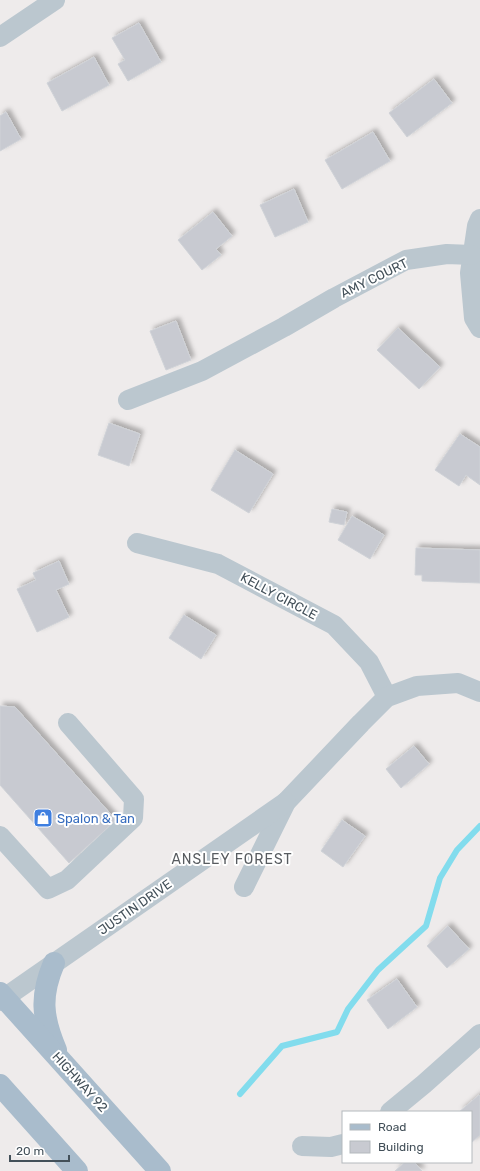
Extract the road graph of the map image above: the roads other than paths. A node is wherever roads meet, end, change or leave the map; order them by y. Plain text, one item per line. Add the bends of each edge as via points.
1 (55, 0) edge
2 (0, 37) edge
3 (480, 219) edge
4 (472, 255) junction
5 (480, 328) edge
6 (128, 400) dead end
7 (137, 542) dead end
8 (480, 692) edge
9 (387, 697) junction
10 (68, 723) dead end
11 (286, 802) junction
12 (0, 836) edge
13 (244, 886) dead end
14 (54, 963) junction
15 (1, 998) edge
16 (480, 1034) edge
17 (64, 1065) junction
18 (0, 1085) edge
19 (391, 1111) edge
20 (342, 1144) edge
21 (302, 1146) dead end
22 (77, 1171) edge
23 (160, 1171) edge

1 - 2 street
3 - 4 street
4 - 5 street via 470,273 474,318
4 - 6 street, AMY COURT via 447,254 406,260 202,371
7 - 9 street, KELLY CIRCLE via 218,564 334,625 368,662
8 - 9 street, JUSTIN DRIVE via 458,683 417,686
9 - 11 street, JUSTIN DRIVE
10 - 12 street via 134,799 133,818 67,880 48,889
11 - 13 street, JUSTIN DRIVE
11 - 14 street, JUSTIN DRIVE
14 - 15 street, JUSTIN DRIVE
14 - 17 main road via 46,986 45,1017
15 - 17 main road, HIGHWAY 92
16 - 19 street
17 - 23 main road, HIGHWAY 92
18 - 22 main road
20 - 21 street via 331,1147

